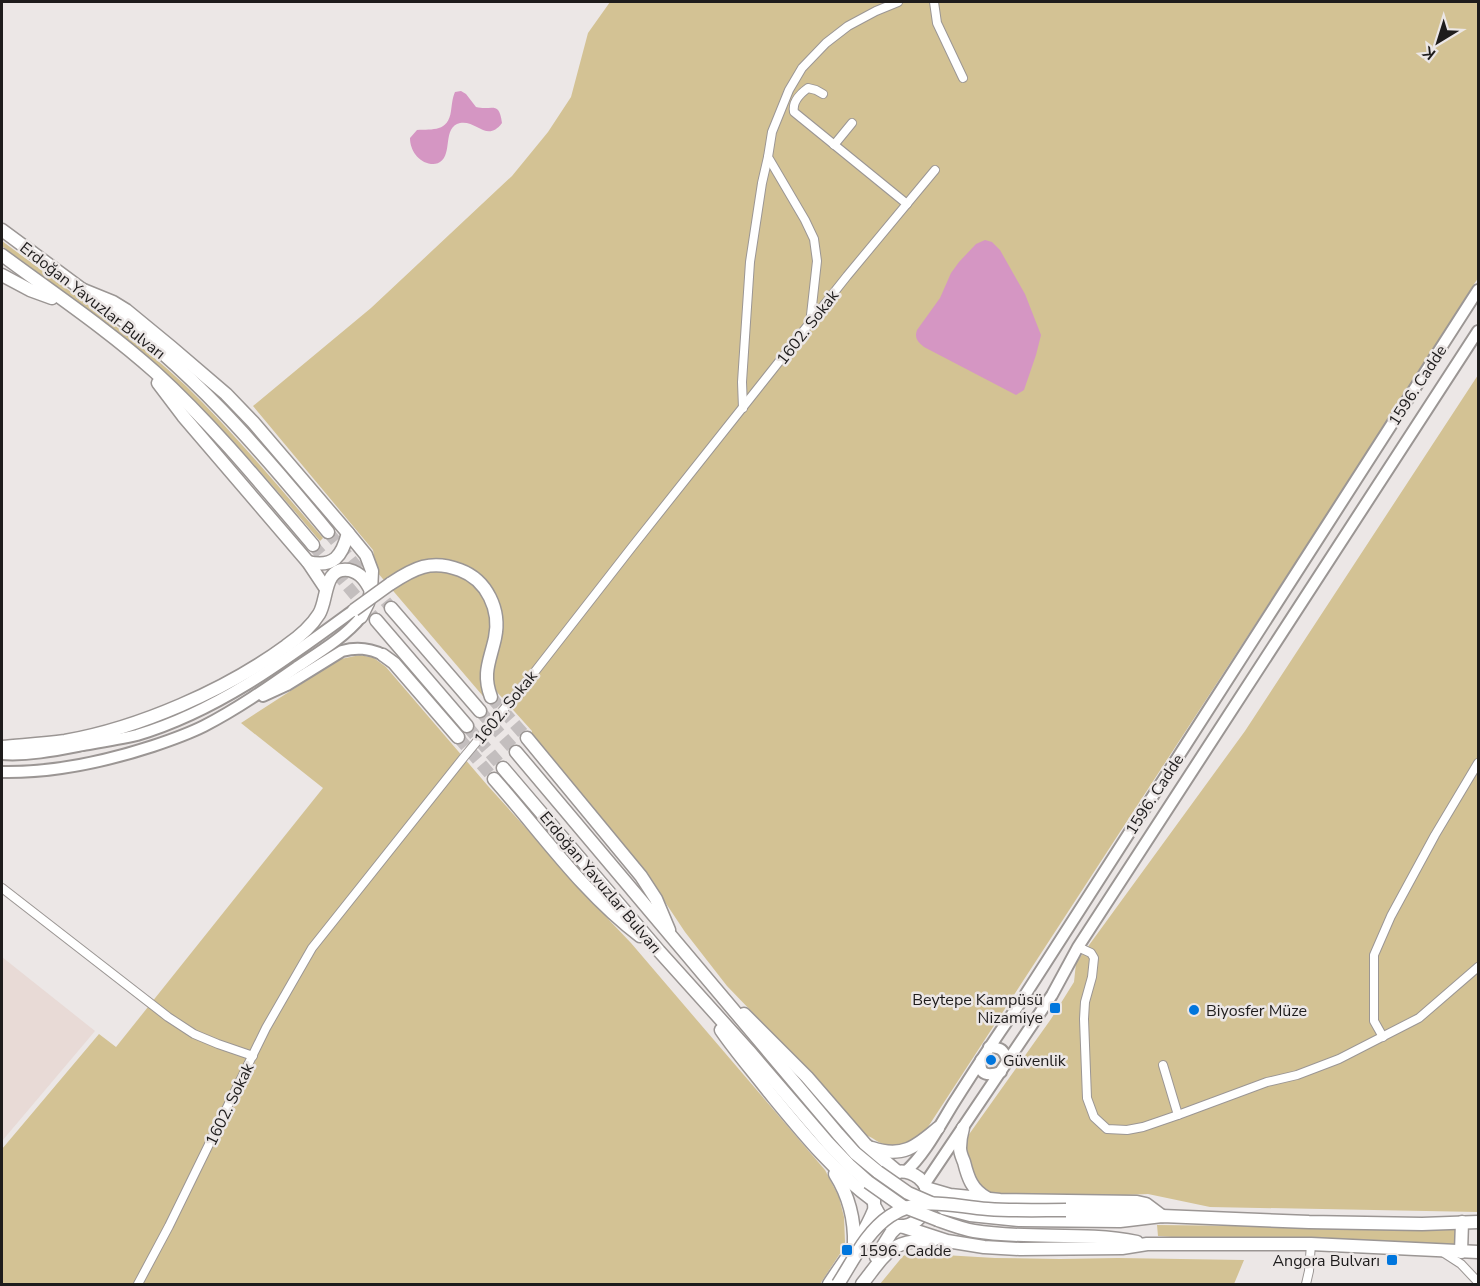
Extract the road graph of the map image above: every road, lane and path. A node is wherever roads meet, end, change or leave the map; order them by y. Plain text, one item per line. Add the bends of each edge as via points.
1 (898, 2) edge
2 (934, 2) edge
3 (963, 78) dead end
4 (823, 94) dead end
5 (852, 123) dead end
6 (834, 145) junction
7 (768, 157) junction
8 (935, 170) dead end
9 (907, 204) junction
10 (2, 230) edge
11 (2, 255) edge
12 (2, 275) edge
13 (81, 289) junction
14 (1479, 290) edge
15 (68, 304) junction
16 (810, 324) junction
17 (1479, 331) edge
18 (141, 360) junction
19 (743, 408) junction
20 (328, 532) tunnel mouth
21 (348, 533) junction
22 (313, 545) tunnel mouth
23 (308, 562) junction
24 (326, 589) junction
25 (372, 591) junction
26 (391, 608) tunnel mouth
27 (358, 613) junction
28 (376, 620) tunnel mouth
29 (383, 655) joint
30 (491, 697) tunnel mouth
31 (240, 705) junction
32 (480, 711) tunnel mouth
33 (467, 726) tunnel mouth
34 (458, 737) tunnel mouth
35 (526, 738) tunnel mouth
36 (2, 747) edge
37 (516, 752) tunnel mouth
38 (2, 754) edge
39 (1479, 763) edge
40 (503, 768) tunnel mouth
41 (2, 772) edge
42 (494, 779) tunnel mouth
43 (2, 888) edge
44 (673, 939) junction
45 (1078, 947) junction
46 (659, 951) junction
47 (1479, 967) edge
48 (708, 981) junction
49 (699, 996) junction
50 (1383, 1037) junction
51 (989, 1047) junction
52 (253, 1056) junction
53 (981, 1060) junction
54 (1008, 1061) junction
55 (1163, 1065) dead end
56 (1001, 1072) junction
57 (1178, 1115) junction
58 (938, 1128) junction
59 (963, 1128) junction
60 (865, 1144) junction
61 (825, 1157) junction
62 (902, 1172) junction
63 (925, 1186) junction
64 (950, 1195) junction
65 (988, 1198) junction
66 (874, 1204) junction
67 (1162, 1216) junction
68 (1462, 1222) junction
69 (1479, 1222) edge
70 (897, 1223) junction
71 (942, 1240) junction
72 (1147, 1244) junction
73 (1311, 1244) junction
74 (854, 1247) junction
75 (1479, 1252) edge
76 (1461, 1258) junction
77 (1479, 1282) edge
78 (138, 1284) edge
79 (828, 1284) edge
80 (838, 1284) edge
81 (861, 1284) edge
82 (1306, 1284) edge

1 - 7 street via 848,26 802,68 777,117
2 - 3 street via 937,23
4 - 6 street via 808,88 794,104 794,112
5 - 6 street
6 - 9 street
7 - 16 street via 814,239 817,261
7 - 19 street via 750,261
8 - 9 street, 1602. Sokak
9 - 16 street, 1602. Sokak
10 - 13 main road, Erdoğan Yavuzlar Bulvarı
11 - 15 main road, Erdoğan Yavuzlar Bulvarı
12 - 15 main road
13 - 20 main road, Erdoğan Yavuzlar Bulvarı via 139,332 206,392
13 - 21 main road via 126,310 226,394
14 - 51 main road, 1596. Cadde
15 - 18 main road, Erdoğan Yavuzlar Bulvarı
16 - 19 street, 1602. Sokak
17 - 45 main road, 1596. Cadde
18 - 22 main road, Erdoğan Yavuzlar Bulvarı via 206,422
18 - 23 main road via 183,416
19 - 52 street, 1602. Sokak via 318,941
21 - 23 main road via 341,554 332,562
21 - 25 main road via 370,564
23 - 24 main road
24 - 25 main road via 331,576 345,570 360,574
24 - 36 main road via 318,614 299,636 209,692 129,725 67,741
25 - 27 main road via 368,603
26 - 32 main road
27 - 30 main road, bridge via 411,571 433,564 465,572 479,582 495,612 495,638 486,677
27 - 31 main road via 353,626
27 - 38 main road via 250,683 169,723 137,735 71,748
28 - 33 main road
29 - 31 main road via 366,648 342,651 275,691
29 - 34 main road
31 - 41 main road via 185,735 117,757 50,771
35 - 44 main road via 641,876
37 - 44 main road, Erdoğan Yavuzlar Bulvarı
39 - 50 street via 1435,835 1374,955 1374,1021
40 - 46 main road, Erdoğan Yavuzlar Bulvarı
42 - 46 main road via 591,893
43 - 52 street via 168,1017 194,1034
44 - 48 main road, Erdoğan Yavuzlar Bulvarı
45 - 54 main road, 1596. Cadde
45 - 57 street via 1094,957 1084,1020 1087,1098 1094,1117 1107,1130 1127,1131
46 - 49 main road, Erdoğan Yavuzlar Bulvarı
47 - 50 street via 1419,1018
48 - 60 main road, Erdoğan Yavuzlar Bulvarı via 786,1055
48 - 67 main road, Erdoğan Yavuzlar Bulvarı, bridge via 855,1153 908,1193 970,1215 1019,1220 1120,1221
49 - 61 main road, Erdoğan Yavuzlar Bulvarı via 739,1054
49 - 72 main road, Erdoğan Yavuzlar Bulvarı, bridge via 849,1165 902,1206 971,1231 1119,1238
50 - 57 street via 1297,1075 1266,1082
51 - 53 main road, 1596. Cadde
51 - 54 main road via 999,1048
52 - 78 street, 1602. Sokak
53 - 56 main road via 985,1073
53 - 58 main road, 1596. Cadde
54 - 56 main road, 1596. Cadde
55 - 57 street
56 - 59 main road, 1596. Cadde
58 - 60 main road via 918,1145 896,1152
58 - 62 main road, 1596. Cadde via 912,1166
59 - 63 main road, 1596. Cadde
59 - 65 main road via 960,1151 966,1173 974,1189
60 - 62 main road, Erdoğan Yavuzlar Bulvarı
61 - 66 main road, Erdoğan Yavuzlar Bulvarı
61 - 74 main road via 849,1203
62 - 63 main road, Erdoğan Yavuzlar Bulvarı via 916,1176
62 - 66 main road, 1596. Cadde via 879,1183
63 - 64 main road
63 - 70 main road, 1596. Cadde via 926,1211 909,1225
64 - 65 main road
64 - 71 main road via 939,1200 930,1223
65 - 67 main road via 1137,1202
66 - 70 main road, Erdoğan Yavuzlar Bulvarı via 883,1219
66 - 74 main road, 1596. Cadde
67 - 68 main road via 1309,1222
67 - 70 main road, bridge via 1140,1210 986,1209 931,1203 910,1207
68 - 69 main road
68 - 76 main road
70 - 71 main road
70 - 80 main road, 1596. Cadde, bridge via 870,1234
70 - 81 main road, 1596. Cadde
71 - 72 main road via 1020,1249 1122,1248
71 - 81 main road via 908,1241 895,1246
72 - 73 main road
73 - 76 main road via 1440,1251
73 - 82 street
74 - 79 main road, 1596. Cadde
75 - 76 main road
76 - 77 street

